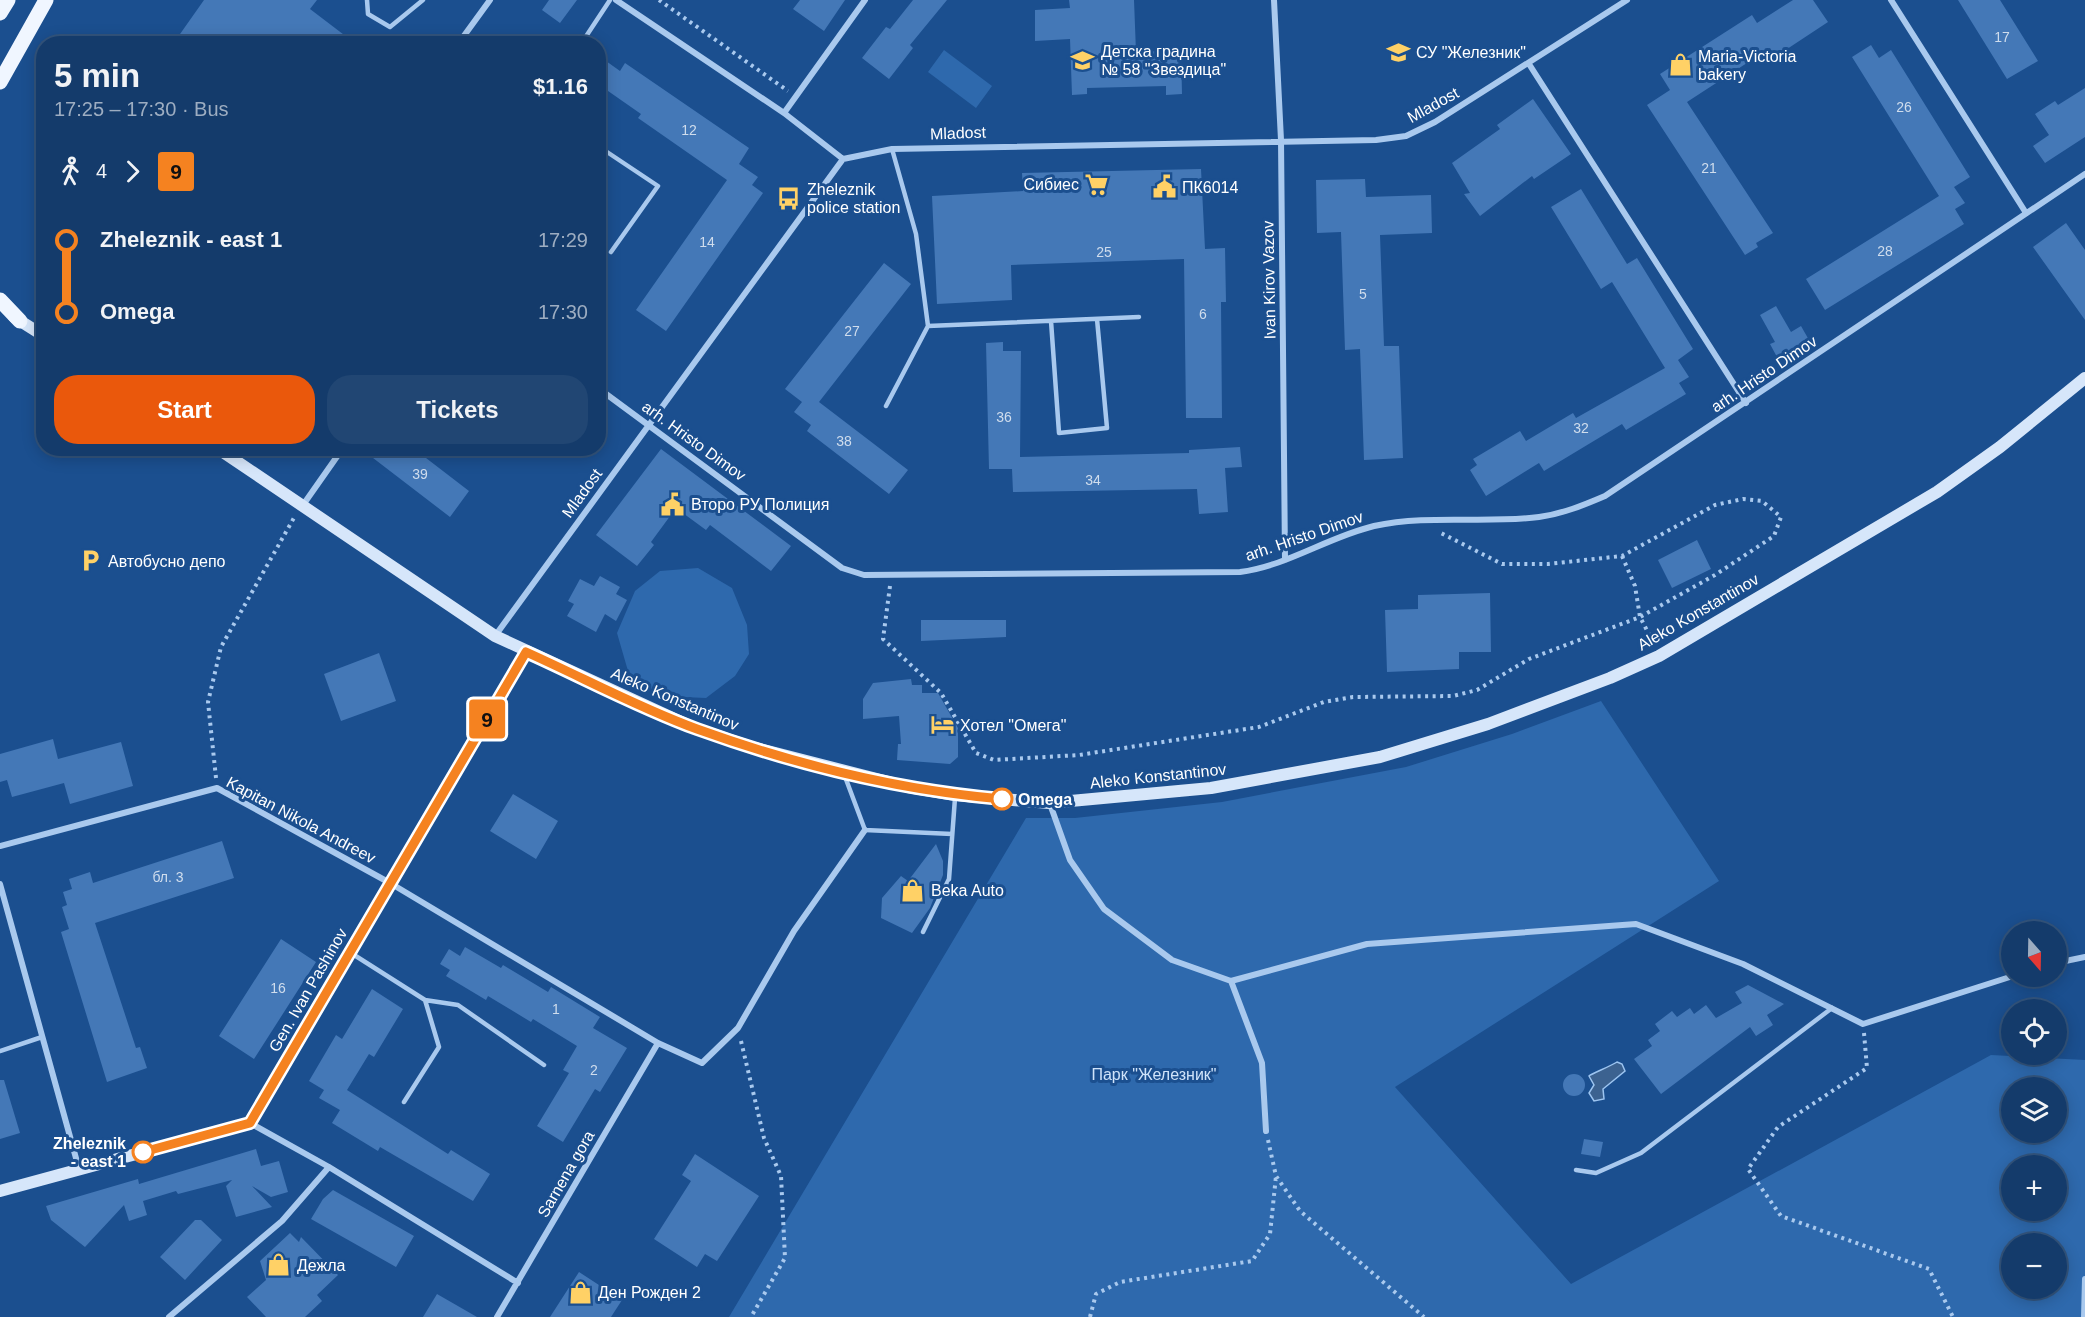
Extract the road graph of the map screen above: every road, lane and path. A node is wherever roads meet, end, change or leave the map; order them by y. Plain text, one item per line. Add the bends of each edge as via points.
1 (8, 0) edge
2 (46, 0) edge
3 (367, 0) edge
4 (423, 0) edge
5 (490, 0) edge
6 (610, 0) edge
7 (616, 0) edge
8 (659, 0) edge
9 (865, 0) edge
10 (1274, 0) edge
11 (1627, 0) edge
12 (1891, 0) edge
13 (0, 13) edge
14 (464, 36) edge
15 (586, 36) edge
16 (1528, 64) junction
17 (0, 82) edge
18 (796, 97) junction
19 (784, 113) junction
20 (1281, 140) junction
21 (892, 149) junction
22 (606, 151) edge
23 (843, 159) junction
24 (2085, 174) edge
25 (2026, 213) junction
26 (611, 252) dead end
27 (1, 308) edge
28 (1138, 317) dead end
29 (1097, 319) junction
30 (20, 321) joint
31 (1051, 321) junction
32 (928, 326) junction
33 (36, 331) edge
34 (2085, 378) edge
35 (606, 394) edge
36 (1746, 403) junction
37 (886, 406) dead end
38 (649, 424) junction
39 (229, 456) edge
40 (337, 456) edge
41 (303, 505) junction
42 (1420, 520) junction
43 (1622, 556) junction
44 (1285, 560) junction
45 (891, 577) junction
46 (1640, 617) junction
47 (495, 636) junction
48 (526, 652) junction
49 (1659, 656) junction
50 (843, 772) junction
51 (217, 788) junction
52 (955, 795) junction
53 (1049, 803) junction
54 (865, 830) junction
55 (952, 834) junction
56 (0, 846) edge
57 (390, 883) junction
58 (0, 884) edge
59 (2, 900) edge
60 (922, 932) dead end
61 (349, 952) junction
62 (2085, 957) edge
63 (2067, 961) edge
64 (2001, 980) edge
65 (1232, 981) junction
66 (425, 1000) junction
67 (1832, 1008) junction
68 (1863, 1024) junction
69 (738, 1028) junction
70 (42, 1037) junction
71 (658, 1043) junction
72 (0, 1051) edge
73 (544, 1065) dead end
74 (404, 1102) dead end
75 (250, 1123) junction
76 (1266, 1131) joint
77 (329, 1167) junction
78 (79, 1169) junction
79 (1576, 1170) dead end
80 (1276, 1176) junction
81 (0, 1191) edge
82 (2085, 1279) edge
83 (518, 1283) junction
84 (169, 1317) edge
85 (497, 1317) edge
86 (751, 1317) edge
87 (1090, 1317) edge
88 (1424, 1317) edge
89 (1953, 1317) edge
90 (2084, 1317) edge

1 - 13 main road
2 - 17 main road
3 - 4 lane via 368,14 390,27
5 - 14 street
6 - 15 lane
7 - 19 street
8 - 18 path
9 - 18 street
10 - 20 street, Ivan Kirov Vazov
11 - 16 street, Mladost
12 - 25 street
16 - 20 street, Mladost via 1406,136 1376,140
16 - 36 street
18 - 19 street
19 - 23 street
20 - 21 street, Mladost
20 - 44 street, Ivan Kirov Vazov
21 - 23 street, Mladost
21 - 32 lane via 916,234
22 - 26 lane via 658,186
23 - 38 street, Mladost
24 - 25 street, arh. Hristo Dimov
25 - 36 street, arh. Hristo Dimov
27 - 30 main road
28 - 29 lane
29 - 31 lane
29 - 31 lane via 1107,428 1059,433
30 - 33 street
31 - 32 lane
32 - 37 lane
34 - 49 street, Aleko Konstantinov via 1937,492
35 - 38 street, arh. Hristo Dimov
36 - 42 street, arh. Hristo Dimov via 1605,496 1576,508 1540,517
38 - 45 street, arh. Hristo Dimov via 843,568 864,575
38 - 47 street, Mladost
39 - 41 street, Aleko Konstantinov
40 - 41 street
41 - 47 street, Aleko Konstantinov
41 - 51 path via 221,647 208,702
42 - 43 path via 1454,542 1502,564 1586,562
42 - 44 street, arh. Hristo Dimov via 1374,526
43 - 46 path via 1635,586
43 - 46 path via 1715,505 1743,499 1762,501 1780,517 1774,536
44 - 45 street, arh. Hristo Dimov via 1240,572
45 - 46 path via 883,639 941,693 976,753 994,760 1079,755 1259,727 1324,702 1353,697 1453,696 1477,690 1529,659
46 - 49 path
47 - 48 street, Aleko Konstantinov
48 - 50 street, Aleko Konstantinov via 694,728
48 - 57 street, Gen. Ivan Pashinov
49 - 53 street, Aleko Konstantinov via 1498,721 1380,757 1211,788
50 - 52 street, Aleko Konstantinov
50 - 54 lane
51 - 56 street, Kapitan Nikola Andreev
51 - 57 street, Kapitan Nikola Andreev
52 - 53 street, Aleko Konstantinov
52 - 55 lane
53 - 65 street via 1070,860 1104,909 1173,960
54 - 55 lane
54 - 69 street via 794,931
55 - 60 lane via 949,879
57 - 61 street, Gen. Ivan Pashinov
57 - 71 street, Kapitan Nikola Andreev
58 - 59 street
59 - 70 street
61 - 66 lane
61 - 75 street, Gen. Ivan Pashinov
62 - 63 street
64 - 68 street
65 - 67 street via 1367,944 1636,924 1743,964
65 - 76 street via 1262,1063
66 - 73 lane via 458,1005
66 - 74 lane via 439,1047
67 - 68 street
67 - 79 lane via 1641,1153 1596,1173
68 - 89 path via 1867,1068 1778,1127 1748,1169 1781,1216 1929,1269
69 - 71 street, Kapitan Nikola Andreev via 702,1063
69 - 86 path via 764,1138 781,1176 784,1258
70 - 72 lane
70 - 78 street
71 - 83 street, Sarnena gora
75 - 77 street
75 - 78 street
76 - 80 path
77 - 83 street
77 - 84 street via 282,1221
78 - 81 street
80 - 87 path via 1270,1234 1252,1261 1120,1282 1096,1294
80 - 88 path via 1300,1211
82 - 90 street
83 - 85 street, Sarnena gora

